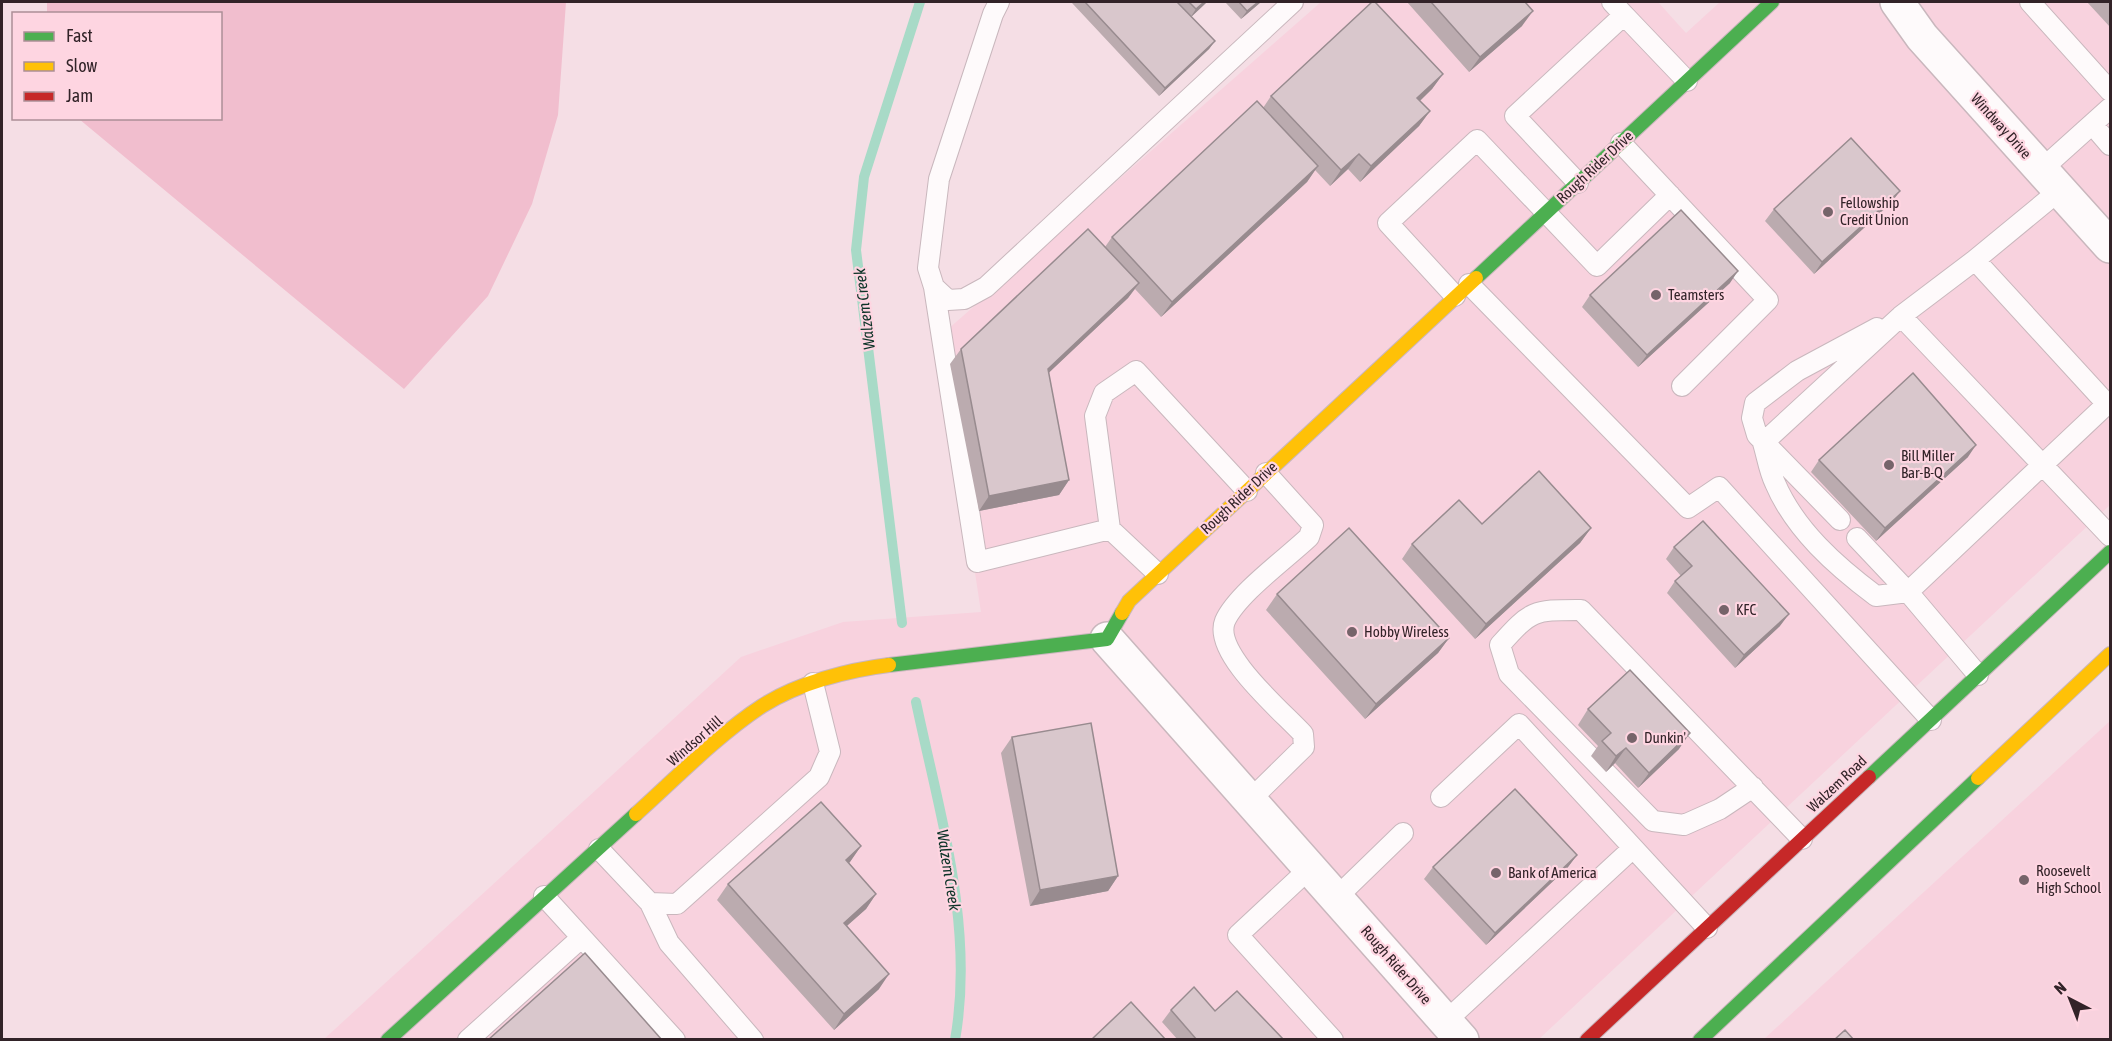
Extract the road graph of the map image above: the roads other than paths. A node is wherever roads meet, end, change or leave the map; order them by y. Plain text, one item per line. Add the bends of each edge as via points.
1 (999, 2) edge
2 (1293, 2) edge
3 (1772, 2) edge
4 (1898, 2) edge
5 (2030, 2) edge
6 (1618, 8) edge
7 (1687, 81) junction
8 (2110, 91) edge
9 (2110, 108) edge
10 (2092, 124) junction
11 (1621, 143) junction
12 (2110, 145) edge
13 (2050, 180) junction
14 (1578, 183) junction
15 (1670, 195) junction
16 (1546, 213) junction
17 (2110, 246) edge
18 (1975, 260) junction
19 (934, 287) junction
20 (1462, 290) junction
21 (1901, 316) junction
22 (1682, 386) dead end
23 (1763, 443) junction
24 (2043, 466) junction
25 (1266, 473) junction
26 (1247, 491) junction
27 (1840, 520) dead end
28 (1110, 529) junction
29 (2110, 536) edge
30 (1857, 537) dead end
31 (2110, 552) edge
32 (1158, 574) junction
33 (1908, 592) junction
34 (1107, 639) junction
35 (2110, 654) edge
36 (1978, 675) junction
37 (813, 683) junction
38 (1930, 720) junction
39 (1753, 787) junction
40 (1441, 797) dead end
41 (1250, 800) junction
42 (1403, 833) dead end
43 (1802, 839) junction
44 (1634, 848) junction
45 (599, 849) junction
46 (1310, 868) junction
47 (544, 896) junction
48 (1336, 898) junction
49 (650, 903) junction
50 (1707, 928) junction
51 (581, 938) junction
52 (1454, 1030) edge
53 (388, 1040) edge
54 (468, 1040) edge
55 (675, 1040) edge
56 (753, 1040) edge
57 (1333, 1040) edge
58 (1587, 1040) edge
59 (1700, 1040) edge

1 - 19 lane via 939,179 928,268
2 - 19 lane via 986,287 964,299 948,300
3 - 7 street, Rough Rider Drive
4 - 13 street, Windway Drive via 1922,37
5 - 8 lane
6 - 7 lane
6 - 14 lane via 1515,116
7 - 11 street, Rough Rider Drive
9 - 10 lane
10 - 12 lane
10 - 13 lane
11 - 14 street, Rough Rider Drive
11 - 15 lane
13 - 17 street, Windway Drive
13 - 18 lane
14 - 16 street, Rough Rider Drive
15 - 16 lane via 1597,266
15 - 22 lane via 1768,300
16 - 20 street, Rough Rider Drive
16 - 20 lane via 1478,140 1388,223
18 - 21 lane
18 - 24 lane via 2107,404
19 - 28 lane via 977,562
20 - 25 street, Rough Rider Drive
20 - 38 lane via 1688,508 1719,487
21 - 23 lane
21 - 23 lane via 1797,371 1755,403 1752,418
21 - 24 lane
23 - 27 lane
23 - 33 lane via 1775,484 1805,531 1838,568 1876,596
24 - 29 lane
24 - 33 lane
25 - 26 street, Rough Rider Drive
25 - 41 lane via 1313,525 1310,537 1237,602 1224,623 1225,645 1239,666 1303,734 1304,747
26 - 28 lane via 1136,371 1104,393 1095,416
26 - 32 street, Rough Rider Drive
28 - 32 lane
30 - 33 lane
31 - 36 street, Walzem Road
32 - 34 street, Rough Rider Drive via 1129,601
33 - 36 lane
34 - 37 street, Windsor Hill via 871,667
34 - 41 street, Rough Rider Drive
35 - 59 street
36 - 38 street, Walzem Road
37 - 45 street, Windsor Hill via 763,705
37 - 49 lane via 830,752 819,777 677,904
38 - 43 street, Walzem Road
39 - 39 lane via 1581,610 1541,610 1521,622 1500,645 1509,674 1653,821 1684,825 1720,809
39 - 43 lane
40 - 44 lane via 1519,724
41 - 46 street, Rough Rider Drive
42 - 48 lane
43 - 50 street, Walzem Road
44 - 50 lane
44 - 52 lane
45 - 47 street, Windsor Hill
45 - 49 lane
46 - 48 street, Rough Rider Drive
46 - 57 lane via 1238,935
47 - 51 lane
47 - 53 street, Windsor Hill
48 - 52 street, Rough Rider Drive
49 - 56 lane via 669,943
50 - 58 street, Walzem Road
51 - 54 lane
51 - 55 lane

